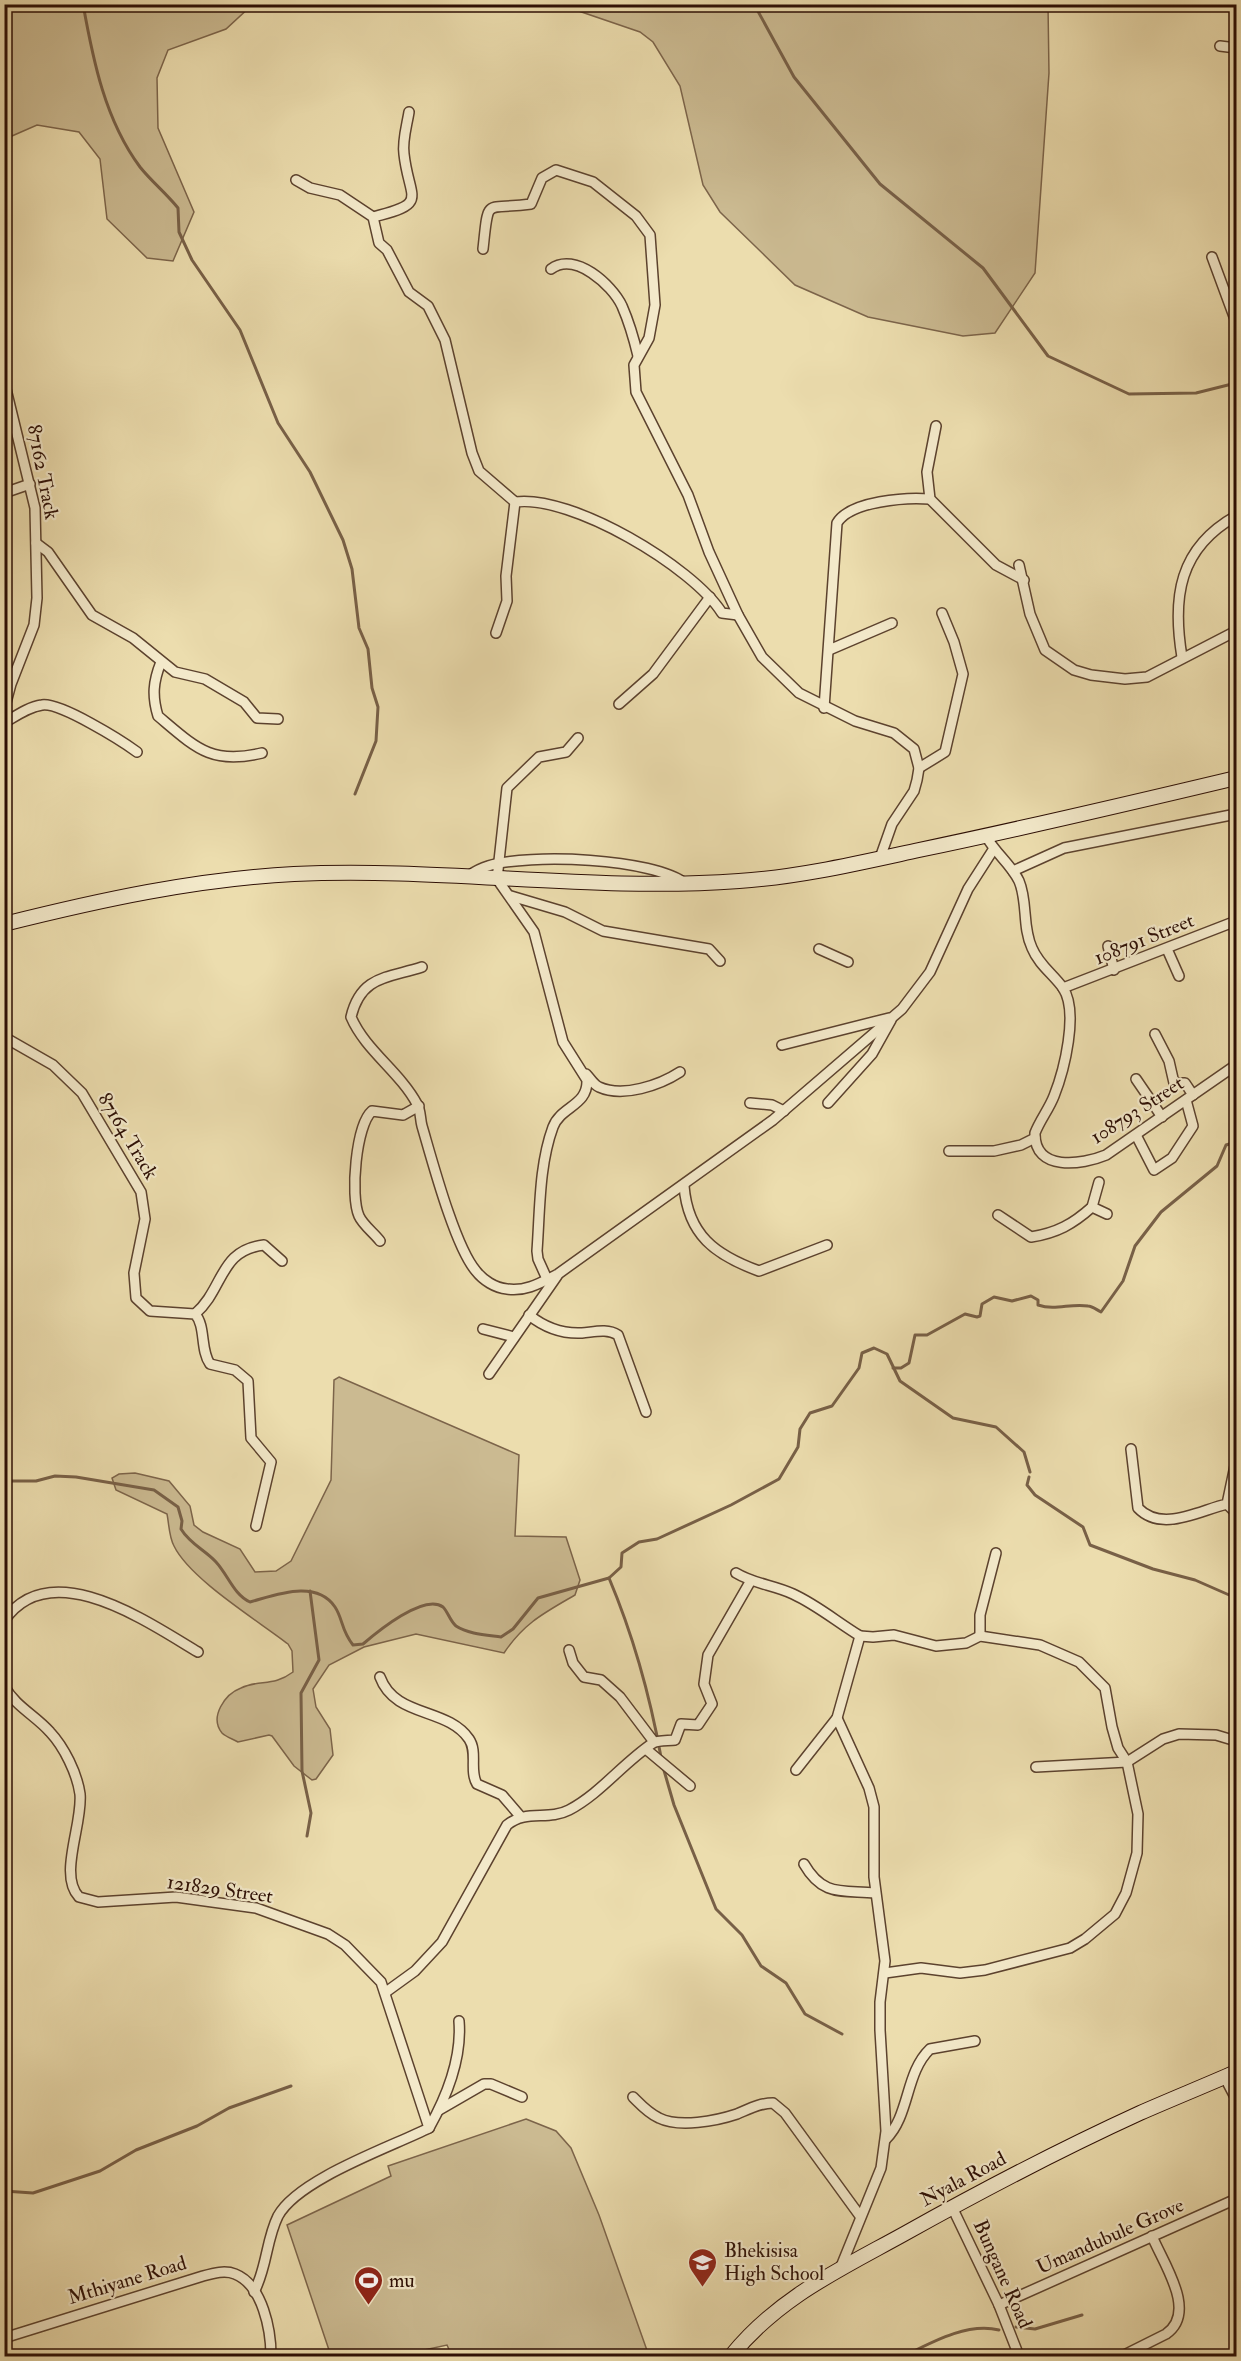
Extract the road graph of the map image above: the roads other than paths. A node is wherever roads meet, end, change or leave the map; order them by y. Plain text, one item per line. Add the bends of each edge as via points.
1 (1220, 46) dead end
2 (1236, 48) edge
3 (409, 112) dead end
4 (296, 180) dead end
5 (373, 217) junction
6 (483, 249) dead end
7 (1212, 257) dead end
8 (551, 269) dead end
9 (1236, 322) edge
10 (638, 356) junction
11 (4, 381) edge
12 (936, 426) dead end
13 (30, 484) junction
14 (4, 493) edge
15 (930, 499) junction
16 (515, 502) junction
17 (1236, 516) edge
18 (36, 543) junction
19 (1019, 566) dead end
20 (1024, 580) junction
21 (710, 597) junction
22 (942, 614) dead end
23 (738, 615) junction
24 (892, 623) dead end
25 (1236, 631) edge
26 (496, 633) dead end
27 (828, 650) junction
28 (1182, 657) junction
29 (161, 662) junction
30 (619, 704) dead end
31 (824, 708) junction
32 (4, 710) edge
33 (278, 719) dead end
34 (4, 723) edge
35 (578, 738) dead end
36 (137, 752) dead end
37 (262, 753) dead end
38 (919, 768) junction
39 (1236, 778) edge
40 (1236, 814) edge
41 (986, 836) junction
42 (993, 850) junction
43 (880, 858) junction
44 (498, 863) junction
45 (1013, 871) junction
46 (466, 878) junction
47 (497, 879) junction
48 (686, 884) junction
49 (511, 896) junction
50 (1236, 921) edge
51 (4, 924) edge
52 (1108, 946) dead end
53 (819, 949) dead end
54 (1167, 949) junction
55 (720, 961) dead end
56 (848, 962) dead end
57 (422, 967) dead end
58 (1114, 970) junction
59 (1179, 976) dead end
60 (1063, 988) junction
61 (891, 1017) junction
62 (1155, 1034) dead end
63 (4, 1037) edge
64 (782, 1045) dead end
65 (1236, 1065) edge
66 (582, 1070) junction
67 (680, 1072) dead end
68 (1136, 1079) dead end
69 (1190, 1097) junction
70 (750, 1103) dead end
71 (828, 1103) dead end
72 (419, 1106) junction
73 (784, 1111) junction
74 (1162, 1117) junction
75 (1136, 1135) junction
76 (1035, 1138) junction
77 (949, 1151) dead end
78 (1099, 1182) dead end
79 (684, 1186) junction
80 (1092, 1207) junction
81 (1107, 1214) dead end
82 (998, 1215) dead end
83 (380, 1241) dead end
84 (827, 1245) dead end
85 (282, 1261) dead end
86 (558, 1274) junction
87 (547, 1279) junction
88 (195, 1314) junction
89 (529, 1315) junction
90 (483, 1329) dead end
91 (514, 1337) junction
92 (489, 1374) dead end
93 (646, 1412) dead end
94 (1131, 1449) dead end
95 (1236, 1461) edge
96 (1227, 1504) junction
97 (1236, 1513) edge
98 (256, 1526) dead end
99 (996, 1553) dead end
100 (736, 1573) dead end
101 (750, 1582) junction
102 (4, 1621) edge
103 (860, 1636) junction
104 (980, 1636) junction
105 (569, 1650) dead end
106 (198, 1652) dead end
107 (380, 1677) dead end
108 (4, 1686) edge
109 (837, 1718) junction
110 (1236, 1740) edge
111 (654, 1742) junction
112 (651, 1753) junction
113 (1127, 1762) junction
114 (1036, 1767) dead end
115 (796, 1770) dead end
116 (690, 1786) dead end
117 (520, 1816) junction
118 (804, 1863) dead end
119 (875, 1893) junction
120 (885, 1973) junction
121 (386, 1992) junction
122 (459, 2021) dead end
123 (975, 2041) dead end
124 (1231, 2075) edge
125 (522, 2097) dead end
126 (633, 2097) dead end
127 (1236, 2099) edge
128 (439, 2110) junction
129 (429, 2128) junction
130 (886, 2139) junction
131 (1236, 2199) edge
132 (952, 2207) junction
133 (860, 2216) junction
134 (1152, 2236) junction
135 (840, 2269) junction
136 (254, 2292) junction
137 (999, 2305) junction
138 (4, 2338) edge
139 (271, 2356) edge
140 (731, 2356) edge
141 (1019, 2356) edge
142 (1122, 2356) edge

1 - 2 street
3 - 5 street via 403,151 412,196 400,210
4 - 5 street via 310,188 340,195
5 - 16 street via 379,243 387,250 409,292 428,306 445,340 475,464
6 - 10 street via 487,215 494,206 531,204 543,178 556,170 593,182 636,216 650,235 655,305 649,338
7 - 9 street
8 - 10 street via 558,264 573,264 610,288 622,305
10 - 23 street via 634,365 639,398 688,495
11 - 13 street, 87162 Track
12 - 15 street via 927,472
13 - 14 street
13 - 18 street, 87162 Track
15 - 20 street via 996,565
15 - 27 street via 903,497 839,519
16 - 21 street via 529,500 586,515 692,578
16 - 26 street via 506,576 507,601
17 - 28 street via 1205,538 1180,583 1177,625
18 - 29 street via 48,552 92,615 133,638
18 - 32 street, 87162 Track via 37,613
19 - 20 street
20 - 28 street via 1030,614 1045,650 1074,670 1110,678 1147,676
21 - 23 street via 722,614
21 - 30 street via 653,674
22 - 38 street via 963,674 945,752
23 - 31 street via 776,673
24 - 27 street
25 - 28 street
27 - 31 street
29 - 33 street via 180,674 206,679 244,702 257,718
29 - 37 street via 153,691 158,716 213,755 226,759
31 - 38 street via 894,733 914,749
34 - 36 street via 24,710 47,705 117,737
35 - 44 street via 566,752 534,760 510,784
38 - 43 street via 914,791 892,824
39 - 41 main road
40 - 45 street via 1064,848
41 - 42 street
41 - 43 main road
42 - 45 street
42 - 61 street via 968,889 930,972 911,1000
43 - 48 main road via 803,874
44 - 46 street
44 - 47 street
44 - 48 street via 606,861 671,873
45 - 60 street via 1022,891 1030,945
46 - 47 main road
46 - 51 main road via 318,874 216,880
47 - 48 main road
47 - 49 street
49 - 55 street via 565,912 603,931 709,949
49 - 66 street via 534,932 563,1042
50 - 54 street, 108791 Street
52 - 58 street
53 - 56 street
54 - 58 street, 108791 Street
54 - 59 street
57 - 72 street via 375,979 358,1000 351,1017
58 - 60 street, 108791 Street
60 - 76 street via 1070,1020 1062,1069
61 - 64 street
61 - 71 street via 872,1054
61 - 73 street
62 - 69 street via 1169,1060 1174,1083 1185,1083
63 - 88 street, 87164 Track via 53,1065 82,1093 141,1192 145,1219 134,1273 136,1298 150,1311
65 - 69 street, 108793 Street
66 - 67 street via 598,1087 623,1092 666,1081
66 - 87 street via 587,1080 586,1091 553,1125 543,1174 537,1251
68 - 74 street
69 - 74 street, 108793 Street
69 - 75 street via 1193,1126 1172,1158 1154,1170
70 - 73 street via 772,1105
72 - 83 street via 403,1115 372,1111 361,1129 355,1193 358,1215
72 - 87 street via 460,1243 476,1272 505,1289 530,1287
73 - 79 street
74 - 75 street, 108793 Street
75 - 76 street, 108793 Street via 1106,1155 1076,1163 1044,1156
76 - 77 street via 994,1151
78 - 80 street
79 - 84 street via 686,1209 700,1233 713,1248 744,1265 759,1271
79 - 86 street
80 - 81 street
80 - 82 street via 1072,1224 1031,1237
85 - 88 street via 264,1245 243,1250 228,1264 211,1297
86 - 87 street
86 - 89 street
88 - 98 street via 210,1364 235,1371 248,1381 251,1438 271,1462
89 - 91 street
89 - 93 street via 549,1328 618,1335
90 - 91 street
91 - 92 street
94 - 96 street via 1135,1498 1146,1515 1185,1518
95 - 96 street
96 - 97 street
99 - 104 street via 980,1615
100 - 101 street
101 - 103 street via 818,1606
101 - 111 street via 708,1655 704,1684 712,1704 698,1725 681,1724 675,1740
102 - 106 street via 25,1601 60,1591 100,1600 129,1612
103 - 104 street via 894,1635 936,1646 966,1643
103 - 109 street
104 - 113 street via 1054,1650 1087,1668 1105,1688 1114,1737
105 - 111 street via 584,1677 601,1680 620,1697
107 - 117 street via 390,1695 401,1703 444,1721 466,1736 472,1746 477,1784 502,1795
108 - 121 street, 121829 Street via 22,1710 50,1732 76,1778 80,1804 70,1869 79,1897 98,1902 176,1897 256,1908 328,1934 368,1966
109 - 115 street
109 - 119 street via 874,1807
110 - 113 street via 1179,1734 1163,1739
111 - 112 street
112 - 116 street
112 - 117 street via 568,1810 555,1815
113 - 114 street
113 - 120 street via 1138,1814 1137,1853 1126,1893 1100,1929 1071,1948 985,1970 960,1974 921,1968
117 - 121 street via 502,1832 442,1942 415,1971
118 - 119 street via 817,1883 825,1887
119 - 120 street
120 - 130 street via 879,2002
121 - 129 street, 121829 Street
122 - 128 street via 456,2059
123 - 130 street via 930,2049 925,2054 895,2129
124 - 127 street
124 - 132 main road, Nyala Road via 1092,2135
125 - 128 street via 484,2084
126 - 133 street via 656,2117 684,2122 724,2118 773,2103 785,2113
128 - 129 street
129 - 136 street via 351,2163 286,2205 274,2226 265,2268
130 - 133 street via 881,2168
131 - 134 street, Umandubule Grove
132 - 135 main road, Nyala Road
132 - 137 street, Bungane Road
133 - 135 street
134 - 137 street, Umandubule Grove
134 - 142 street via 1177,2295 1179,2316 1173,2330
135 - 140 main road, Nyala Road via 769,2315
136 - 138 street, Mthiyane Road via 234,2273 216,2272
136 - 139 street via 269,2330
137 - 141 street, Bungane Road

